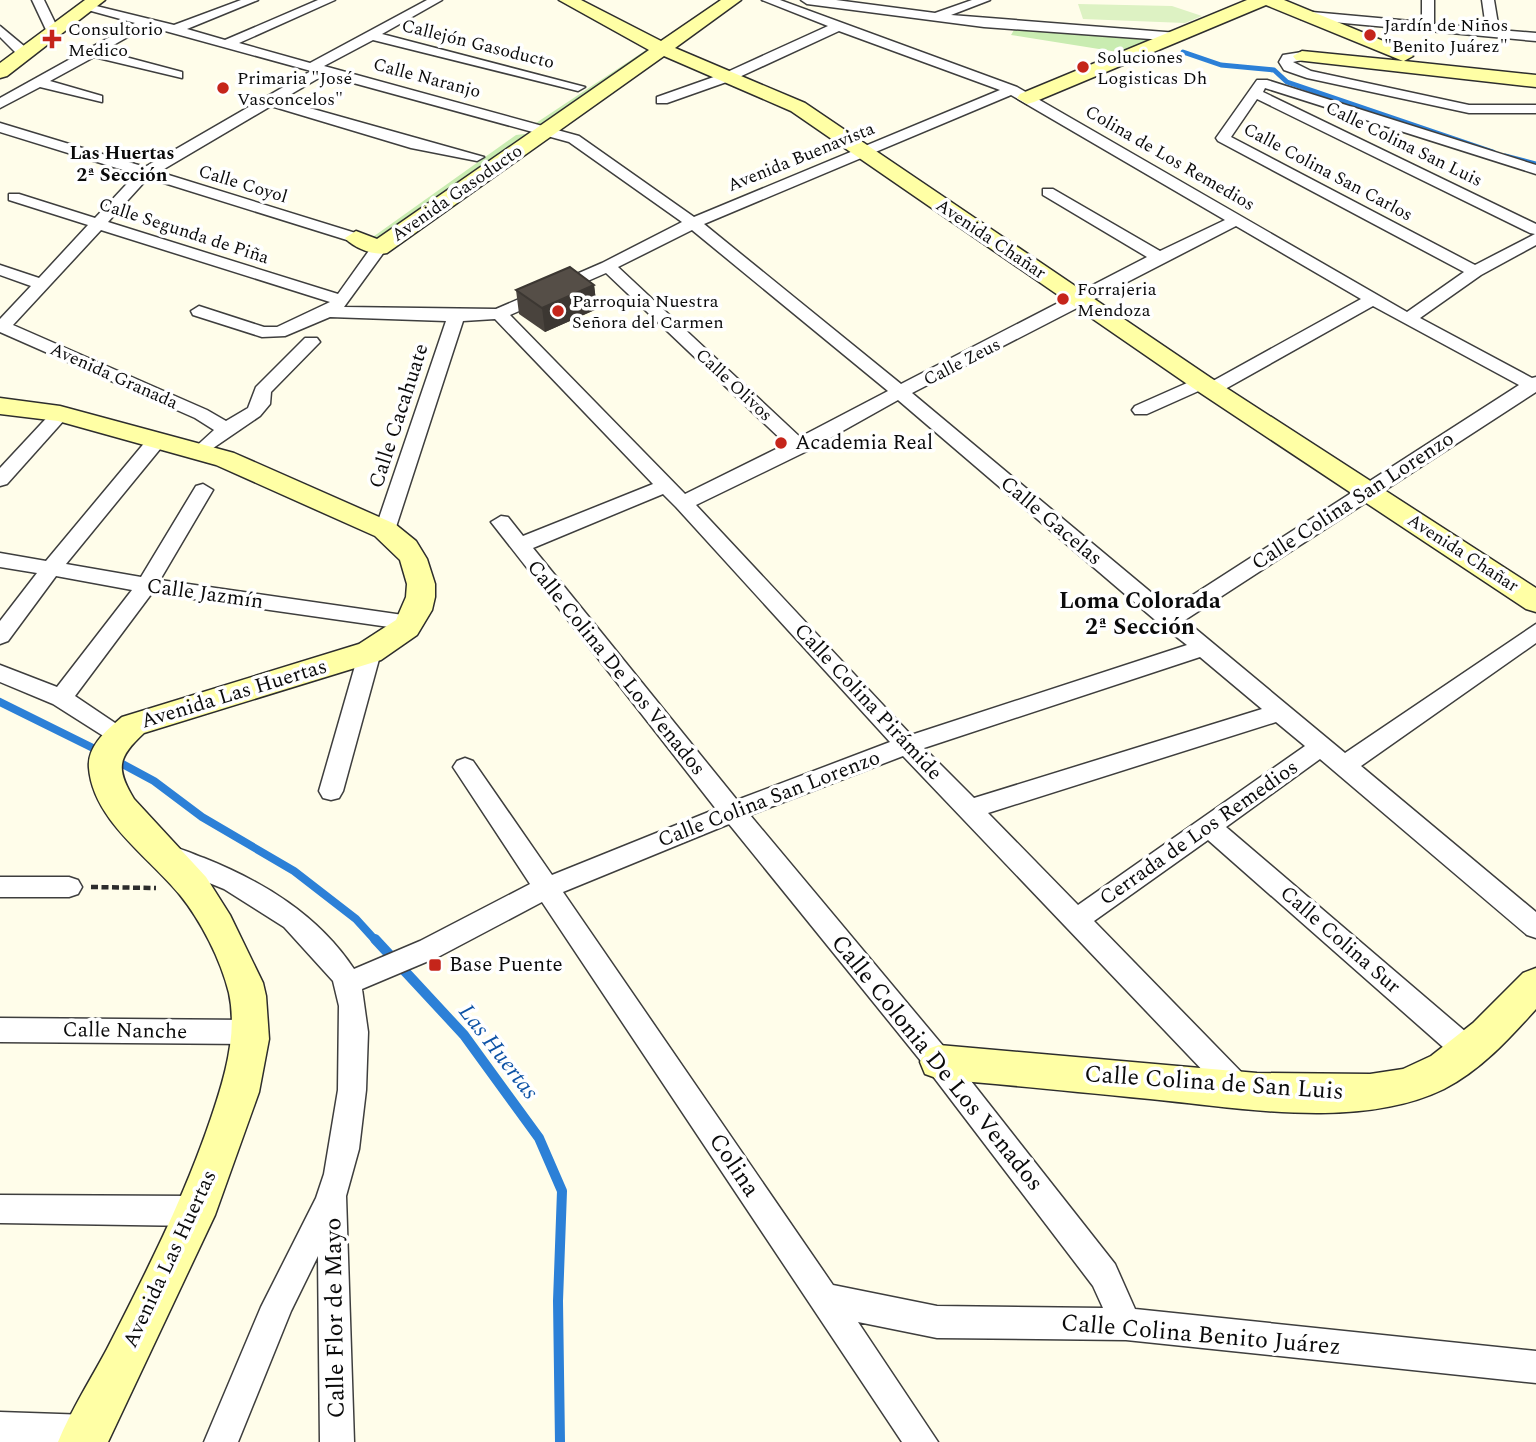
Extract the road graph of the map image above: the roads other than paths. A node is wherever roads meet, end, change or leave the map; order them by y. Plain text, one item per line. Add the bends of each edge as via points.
1 (38, 0) edge
2 (252, 0) edge
3 (329, 0) edge
4 (436, 0) edge
5 (568, 0) edge
6 (708, 0) edge
7 (732, 0) edge
8 (768, 0) edge
9 (807, 0) edge
10 (917, 0) edge
11 (985, 0) edge
12 (1262, 0) edge
13 (1269, 0) edge
14 (1428, 0) edge
15 (1488, 0) edge
16 (92, 3) edge
17 (884, 10) junction
18 (1301, 15) junction
19 (934, 17) junction
20 (147, 21) junction
21 (839, 26) junction
22 (1428, 27) junction
23 (176, 29) junction
24 (0, 30) edge
25 (53, 31) junction
26 (1493, 33) junction
27 (370, 35) junction
28 (1178, 37) junction
29 (1536, 37) edge
30 (226, 44) junction
31 (655, 46) junction
32 (92, 52) junction
33 (25, 54) junction
34 (1302, 56) joint
35 (318, 69) junction
36 (1, 71) edge
37 (1442, 71) junction
38 (177, 75) dead end
39 (730, 76) junction
40 (1536, 81) edge
41 (39, 82) junction
42 (578, 87) junction
43 (1258, 88) junction
44 (1020, 94) junction
45 (97, 99) dead end
46 (662, 100) dead end
47 (271, 102) junction
48 (0, 104) edge
49 (1536, 109) edge
50 (524, 125) junction
51 (0, 127) edge
52 (546, 131) junction
53 (864, 152) junction
54 (477, 157) junction
55 (1536, 170) edge
56 (144, 174) junction
57 (433, 186) dead end
58 (1048, 192) dead end
59 (14, 197) dead end
60 (1239, 219) junction
61 (378, 223) dead end
62 (694, 223) junction
63 (100, 224) junction
64 (1536, 230) edge
65 (356, 238) junction
66 (1536, 239) edge
67 (379, 248) junction
68 (1158, 257) junction
69 (608, 266) junction
70 (0, 270) edge
71 (1475, 272) junction
72 (41, 284) junction
73 (1374, 298) junction
74 (1081, 300) junction
75 (335, 307) junction
76 (199, 311) dead end
77 (499, 314) junction
78 (456, 317) junction
79 (1408, 319) junction
80 (1, 326) edge
81 (21, 335) junction
82 (311, 342) dead end
83 (0, 348) edge
84 (1535, 385) edge
85 (1207, 386) junction
86 (900, 394) junction
87 (0, 406) edge
88 (1141, 410) dead end
89 (60, 414) junction
90 (226, 429) junction
91 (158, 439) junction
92 (800, 447) junction
93 (200, 452) junction
94 (0, 480) edge
95 (666, 486) junction
96 (203, 491) dead end
97 (1369, 492) junction
98 (683, 503) junction
99 (500, 522) dead end
100 (385, 530) junction
101 (518, 546) junction
102 (0, 560) edge
103 (51, 569) junction
104 (147, 586) junction
105 (1536, 601) edge
106 (1169, 620) junction
107 (410, 623) junction
108 (1536, 632) edge
109 (0, 636) edge
110 (1203, 648) junction
111 (370, 652) junction
112 (0, 673) edge
113 (61, 698) junction
114 (1280, 712) junction
115 (907, 745) junction
116 (1322, 746) junction
117 (110, 747) junction
118 (1344, 766) junction
119 (464, 767) dead end
120 (331, 791) dead end
121 (970, 809) junction
122 (733, 812) junction
123 (1210, 827) junction
124 (167, 855) junction
125 (0, 887) edge
126 (69, 887) road end
127 (548, 887) junction
128 (1077, 919) junction
129 (1536, 927) edge
130 (358, 979) junction
131 (1536, 984) edge
132 (0, 1030) edge
133 (250, 1032) junction
134 (1470, 1053) junction
135 (939, 1062) junction
136 (1239, 1089) junction
137 (332, 1194) junction
138 (0, 1209) edge
139 (195, 1211) junction
140 (824, 1299) junction
141 (1126, 1324) junction
142 (1534, 1372) edge
143 (0, 1428) edge
144 (85, 1437) edge
145 (220, 1442) edge
146 (337, 1442) edge
147 (921, 1442) edge

1 - 25 street
2 - 23 street
3 - 30 street
4 - 27 street
5 - 31 street, Avenida Chañar
6 - 31 street, Avenida Gasoducto
7 - 31 street, Avenida Gasoducto
8 - 21 street, Colina de Los Remedios
9 - 17 street
10 - 17 street
11 - 19 street
12 - 28 street
13 - 18 street
14 - 22 street
15 - 26 street
16 - 20 street, Calle Naranjo
16 - 25 street
17 - 19 street
18 - 22 street
18 - 37 street
19 - 28 street
20 - 23 street, Calle Naranjo
20 - 32 street
21 - 39 street
21 - 44 street, Colina de Los Remedios
22 - 26 street
23 - 30 street, Calle Naranjo
24 - 33 street
25 - 33 street
26 - 29 street
27 - 35 street
27 - 42 street, Callejón Gasoducto
28 - 44 street
30 - 35 street, Calle Naranjo
31 - 39 street, Avenida Chañar
31 - 42 street, Avenida Gasoducto
31 - 52 street, Avenida Gasoducto
32 - 38 street
32 - 41 street
33 - 36 street
34 - 37 street
34 - 49 street via 1286,62 1307,74 1469,109
35 - 47 street
35 - 50 street, Calle Naranjo
37 - 40 street
39 - 46 street
39 - 53 street, Avenida Chañar via 798,107
41 - 45 street
41 - 48 street
42 - 50 street, Avenida Gasoducto
43 - 55 street
43 - 64 street, Calle Colina San Luis
43 - 71 street, Calle Colina San Carlos via 1223,138
44 - 53 street, Avenida Buenavista
44 - 60 street, Colina de Los Remedios
47 - 54 street via 416,145
47 - 56 street
50 - 52 street, Calle Naranjo
50 - 54 street, Avenida Gasoducto
51 - 56 street, Calle Coyol
52 - 62 street, Calle Naranjo via 574,139
52 - 67 street, Avenida Gasoducto
53 - 62 street, Avenida Buenavista
53 - 74 street, Avenida Chañar
54 - 57 street, Avenida Gasoducto
56 - 63 street
56 - 65 street, Calle Coyol
58 - 68 street
59 - 63 street, Calle Segunda de Piña
60 - 68 street, Calle Zeus
60 - 73 street, Colina de Los Remedios
61 - 65 street, Avenida Gasoducto
62 - 69 street, Avenida Buenavista
62 - 86 street, Calle Gacelas
63 - 72 street
63 - 75 street, Calle Segunda de Piña
65 - 67 street, Avenida Gasoducto
66 - 71 street
67 - 75 street
68 - 74 street, Calle Zeus
69 - 77 street, Avenida Buenavista
69 - 92 street, Calle Olivos
70 - 72 street
71 - 79 street
72 - 80 street
73 - 79 street, Colina de Los Remedios
73 - 85 street
74 - 85 street, Avenida Chañar
74 - 86 street, Calle Zeus
75 - 76 street via 271,334
75 - 78 street, Avenida Buenavista
77 - 78 street, Avenida Buenavista
77 - 95 street, Calle Colina Pirámide
78 - 100 street, Calle Cacahuate
79 - 84 street, Colina de Los Remedios
80 - 81 street, Avenida Granada
81 - 83 street
81 - 90 street, Avenida Granada
82 - 90 street via 262,391 261,404 254,412
84 - 97 street, Calle Colina San Lorenzo
85 - 88 street
85 - 97 street, Avenida Chañar
86 - 92 street, Calle Zeus
86 - 106 street, Calle Gacelas
87 - 89 street
89 - 91 street
89 - 94 street
90 - 93 street
91 - 93 street
91 - 103 street
92 - 98 street, Calle Zeus
93 - 100 street
95 - 98 street, Calle Colina Pirámide
95 - 101 street
96 - 104 street
97 - 105 street, Avenida Chañar
97 - 106 street, Calle Colina San Lorenzo
98 - 115 street, Calle Colina Pirámide
99 - 101 street, Calle Colina De Los Venados
100 - 107 street via 412,551 418,567 419,598
101 - 122 street, Calle Colina De Los Venados
102 - 103 street, Calle Jazmín
103 - 104 street, Calle Jazmín
103 - 109 street
104 - 107 street, Calle Jazmín
104 - 113 street
106 - 110 street, Calle Gacelas
107 - 111 street, Avenida Las Huertas
108 - 118 street
110 - 114 street, Calle Gacelas
110 - 115 street, Calle Colina San Lorenzo
111 - 117 street, Avenida Las Huertas via 133,725
111 - 120 street
112 - 113 street
113 - 117 street
114 - 116 street, Calle Gacelas
114 - 121 street
115 - 121 street, Calle Colina Pirámide
115 - 122 street, Calle Colina San Lorenzo
116 - 118 street, Calle Gacelas
116 - 123 street, Cerrada de Los Remedios
117 - 124 street, Avenida Las Huertas via 109,789 120,809
118 - 129 street, Calle Gacelas
119 - 127 street, Colina
121 - 128 street, Calle Colina Pirámide
122 - 127 street, Calle Colina San Lorenzo
122 - 135 street, Calle Colonia De Los Venados
123 - 128 street, Cerrada de Los Remedios
123 - 134 street, Calle Colina Sur
124 - 130 street via 221,874 267,898
124 - 133 street, Avenida Las Huertas via 194,888 242,974
125 - 126 street
127 - 130 street, Calle Colina San Lorenzo via 429,949
127 - 140 street, Colina
128 - 136 street, Calle Colina Pirámide
130 - 137 street via 353,1076
131 - 134 street, Calle Colina de San Luis
132 - 133 street, Calle Nanche
133 - 139 street, Avenida Las Huertas via 234,1112
134 - 136 street, Calle Colina de San Luis via 1427,1078 1374,1091
135 - 136 street, Calle Colina de San Luis
135 - 141 street, Calle Colonia De Los Venados via 1104,1275
137 - 145 street via 281,1297
137 - 146 street, Calle Flor de Mayo
138 - 139 street
139 - 144 street, Avenida Las Huertas
140 - 141 street, Calle Colina Benito Juárez via 937,1322
140 - 147 street, Colina
141 - 142 street, Calle Colina Benito Juárez
143 - 144 street

